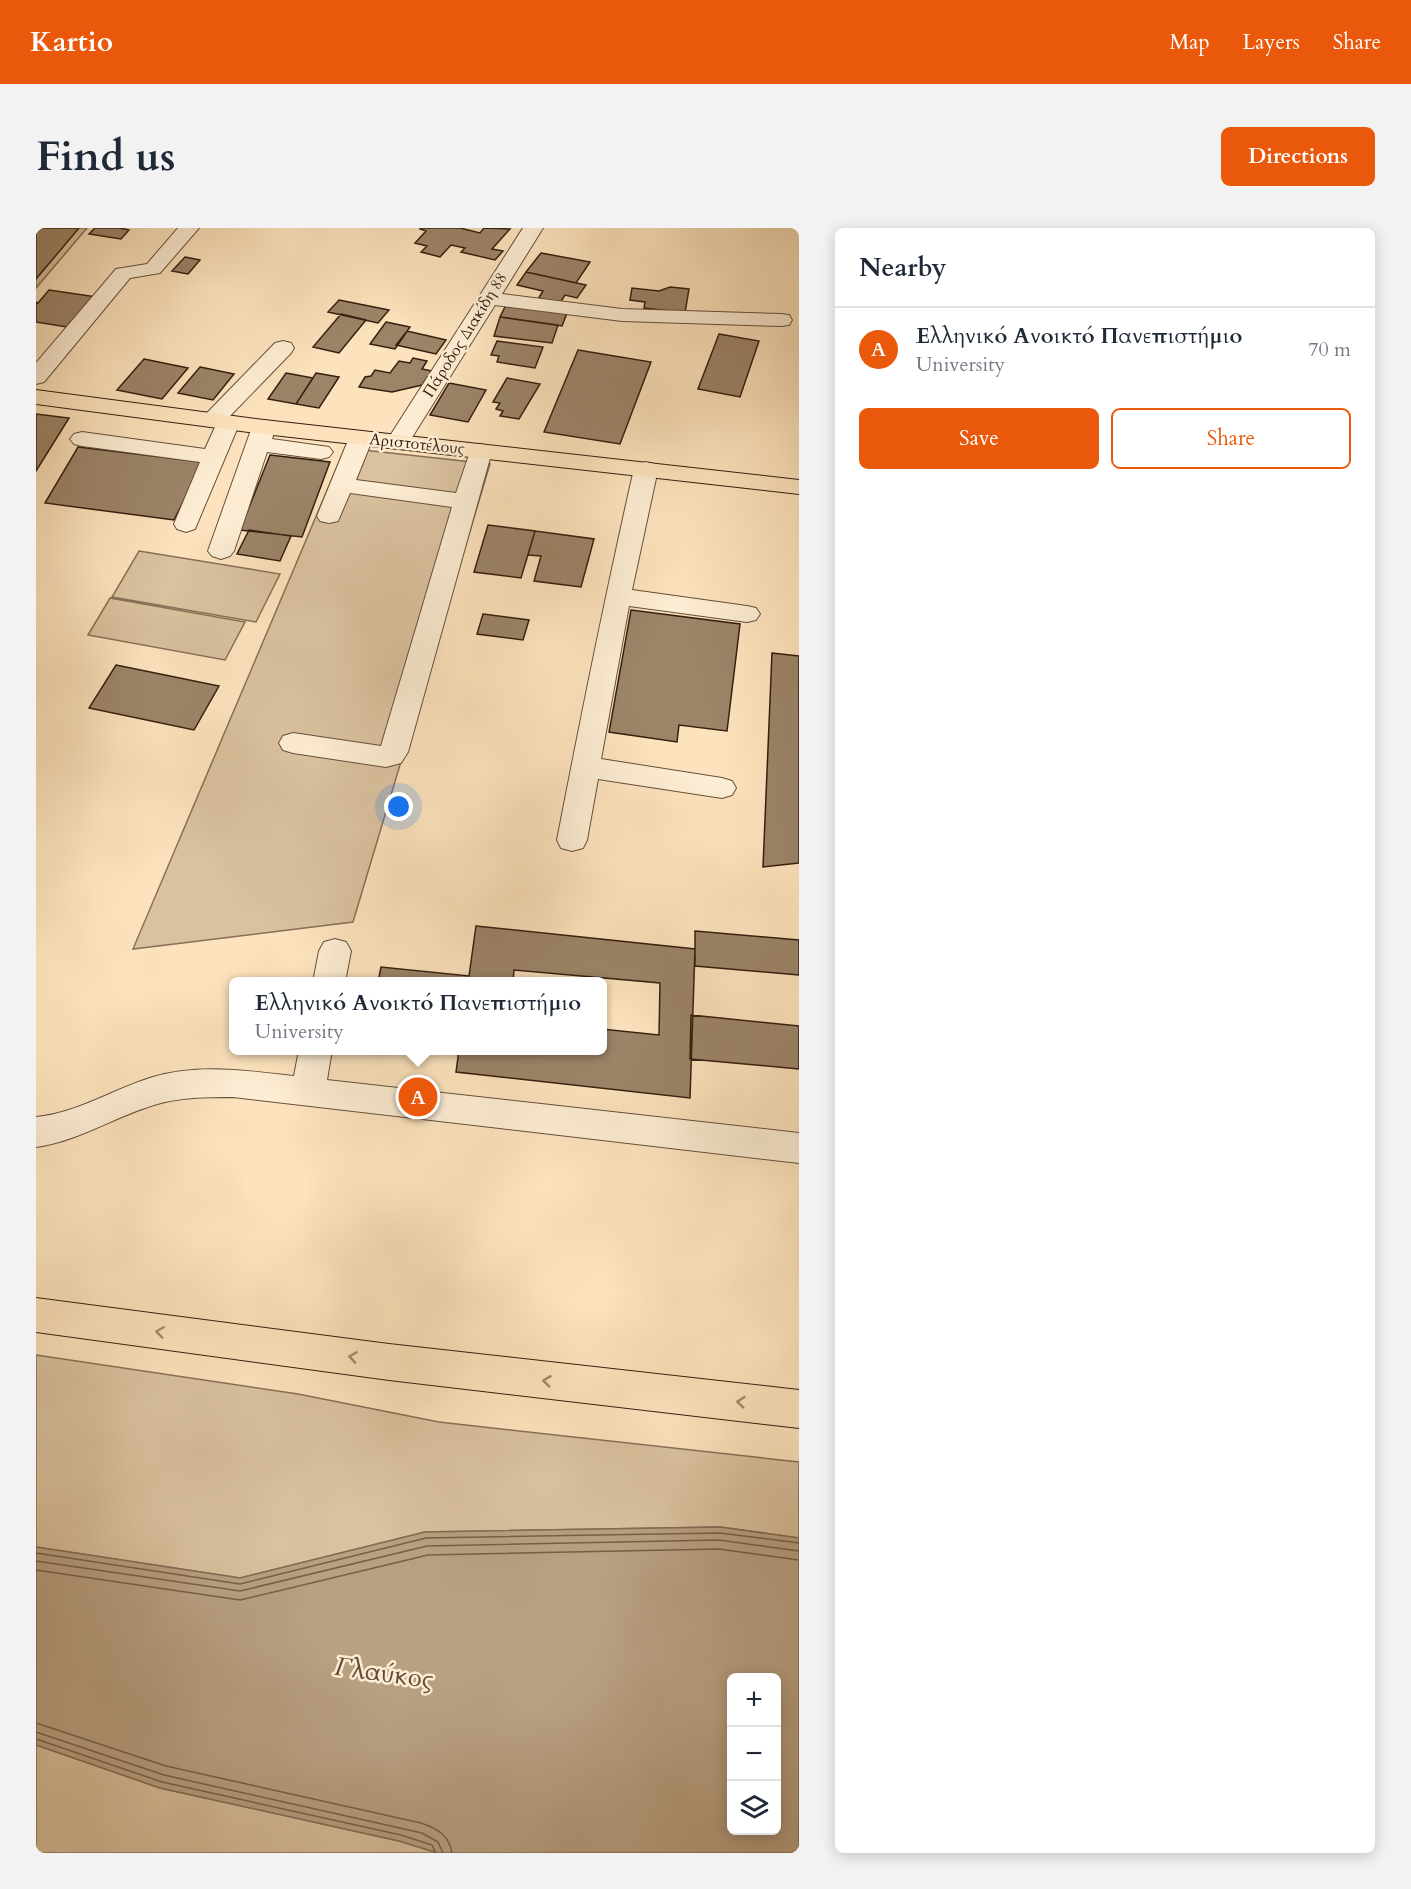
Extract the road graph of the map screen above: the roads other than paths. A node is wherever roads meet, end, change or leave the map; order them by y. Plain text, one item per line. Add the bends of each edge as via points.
1 (189, 228) edge
2 (533, 228) edge
3 (488, 298) junction
4 (781, 320) dead end
5 (284, 348) dead end
6 (36, 377) edge
7 (36, 397) edge
8 (220, 421) junction
9 (261, 436) junction
10 (361, 438) junction
11 (82, 439) dead end
12 (398, 442) junction
13 (480, 451) junction
14 (321, 452) dead end
15 (214, 457) junction
16 (646, 469) junction
17 (342, 485) junction
18 (799, 487) edge
19 (465, 501) junction
20 (329, 516) dead end
21 (186, 524) dead end
22 (220, 551) dead end
23 (618, 596) junction
24 (747, 614) dead end
25 (293, 743) dead end
26 (585, 767) junction
27 (722, 788) dead end
28 (572, 840) dead end
29 (315, 1055) edge
30 (308, 1091) junction
31 (36, 1132) edge
32 (799, 1148) edge
33 (36, 1315) edge
34 (799, 1408) edge

1 - 6 street via 153,269 123,273
2 - 3 street, Πάροδος Διακίδη 88
3 - 4 street via 622,315
3 - 12 street, Πάροδος Διακίδη 88
5 - 8 street
7 - 8 main road, Αριστοτέλους
8 - 9 main road, Αριστοτέλους
8 - 15 street
9 - 10 main road, Αριστοτέλους
9 - 14 street
9 - 22 street
10 - 12 main road, Αριστοτέλους
10 - 17 street
11 - 15 street
12 - 13 main road, Αριστοτέλους
13 - 16 main road, Αριστοτέλους
13 - 19 street
15 - 21 street
16 - 18 main road, Αριστοτέλους
16 - 23 street
17 - 19 street
17 - 20 street
19 - 25 street via 392,756
23 - 24 street
23 - 26 street
26 - 27 street
26 - 28 street
29 - 30 street
30 - 31 street via 233,1083 169,1087 54,1131
30 - 32 street
34 -> 33 main road via 389,1362

